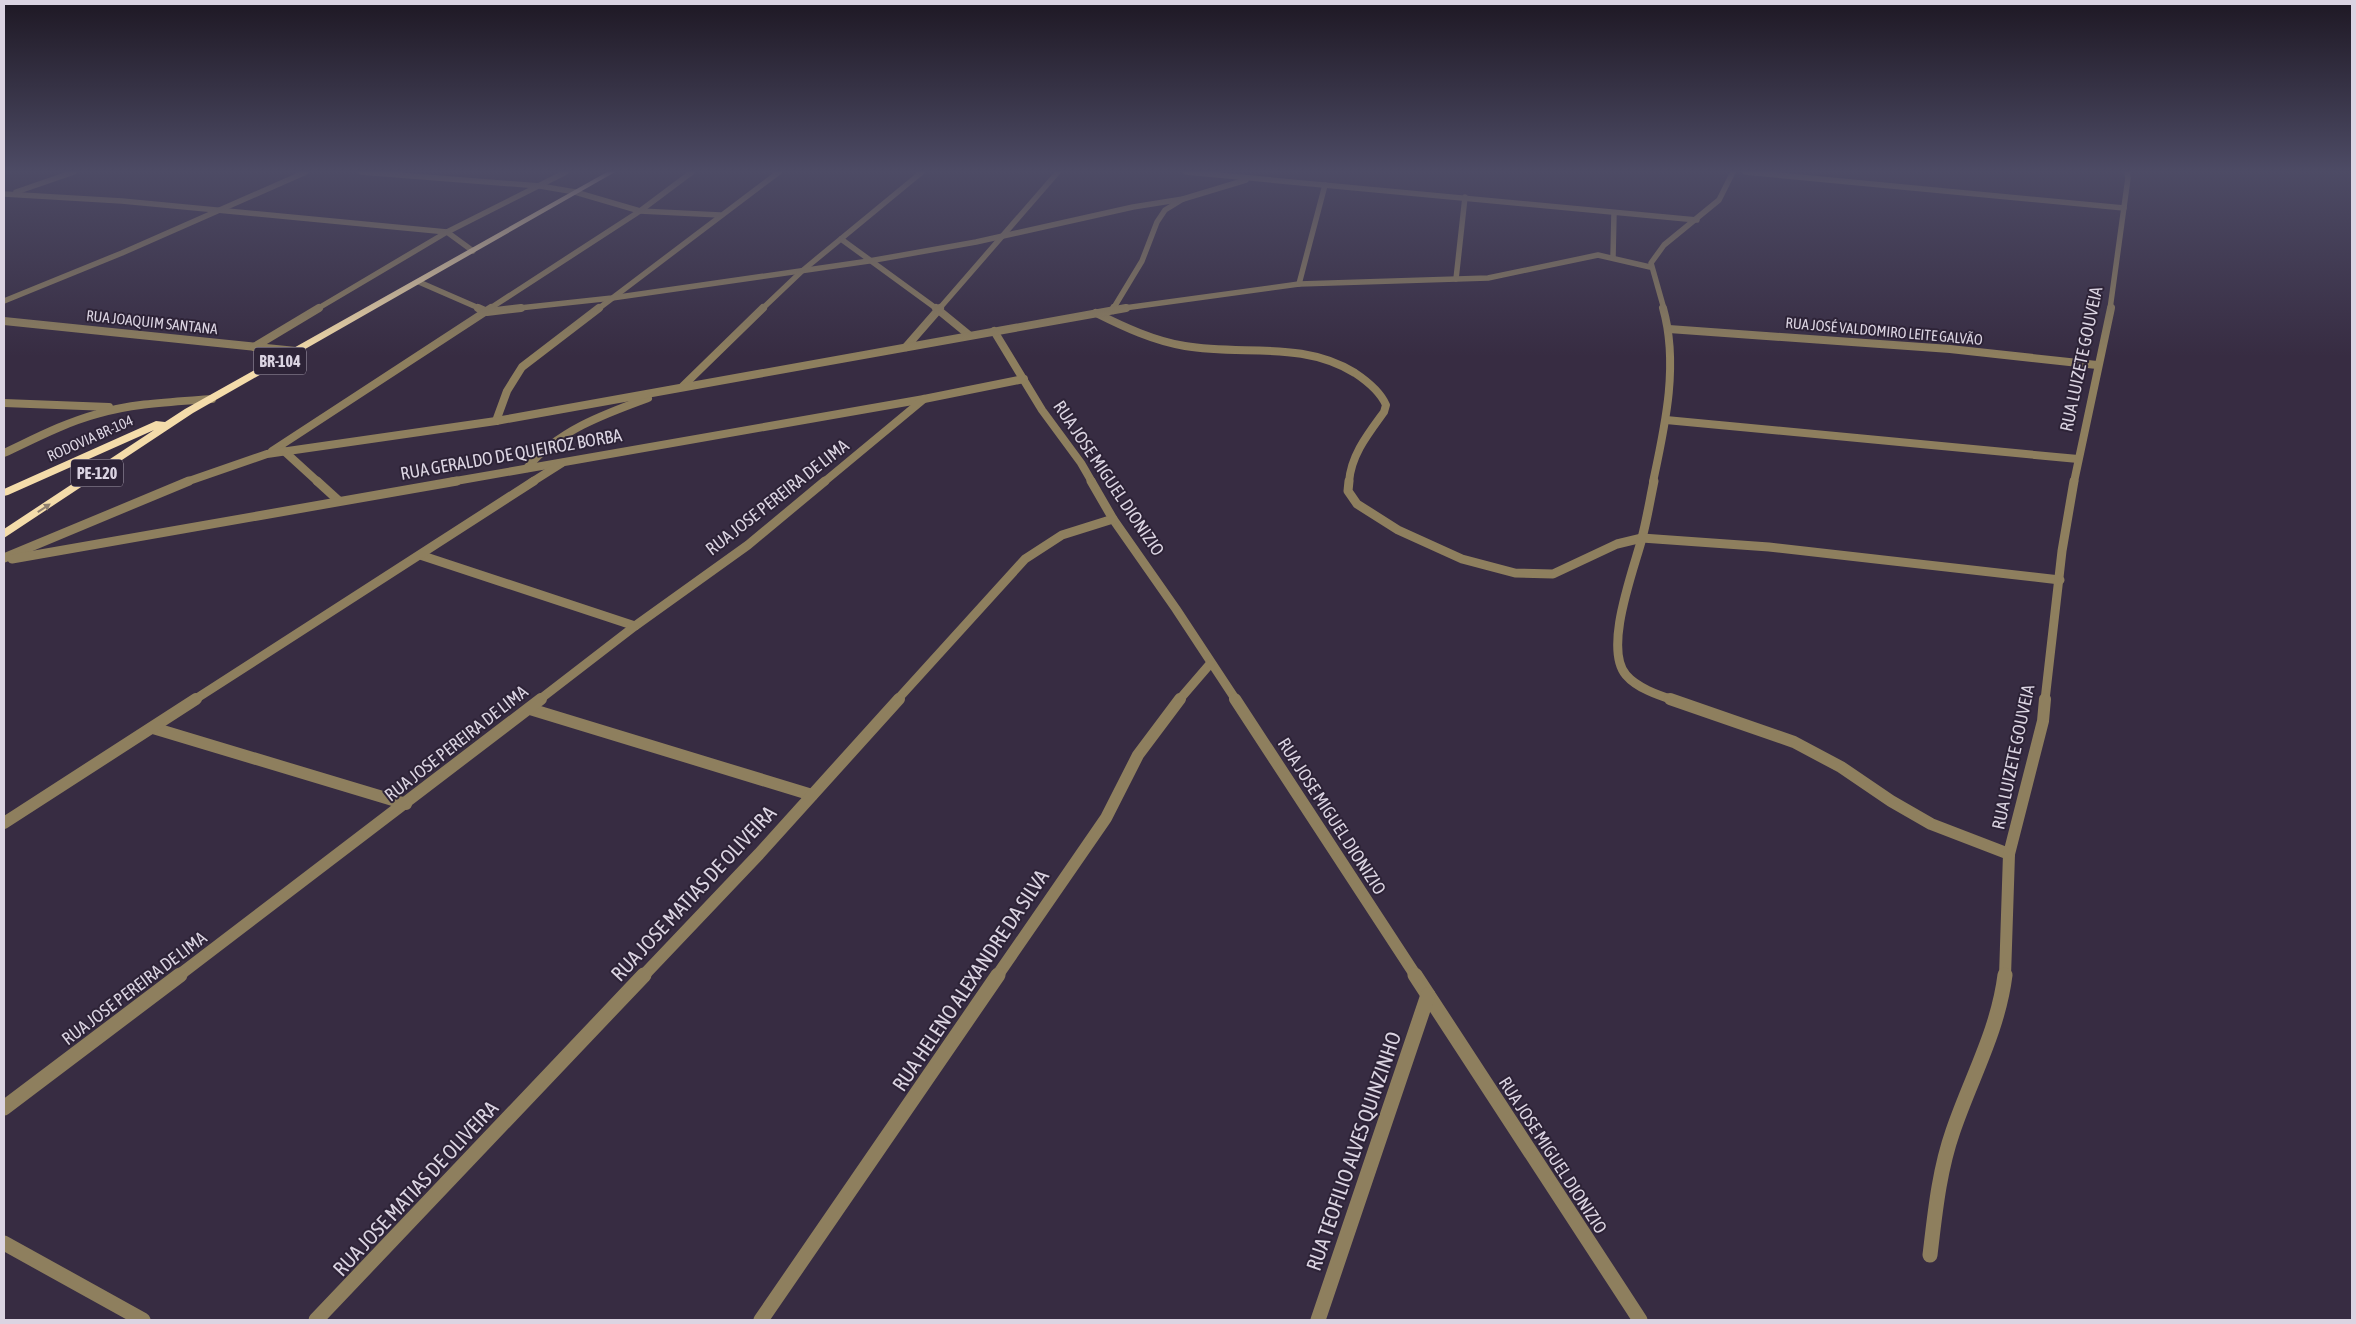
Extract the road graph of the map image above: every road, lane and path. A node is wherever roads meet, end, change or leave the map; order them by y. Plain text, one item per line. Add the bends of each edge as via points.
1 (163, 234) edge
2 (444, 234) edge
3 (449, 234) edge
4 (503, 234) edge
5 (607, 234) edge
6 (696, 234) edge
7 (847, 234) edge
8 (1003, 234) edge
9 (1015, 234) edge
10 (1153, 234) edge
11 (1312, 234) edge
12 (1461, 234) edge
13 (1613, 234) edge
14 (1680, 234) edge
15 (2121, 234) edge
16 (1000, 237) junction
17 (841, 239) junction
18 (473, 251) junction
19 (1612, 257) junction
20 (870, 261) junction
21 (1650, 267) junction
22 (802, 270) junction
23 (1456, 280) junction
24 (419, 282) junction
25 (1299, 284) junction
26 (612, 298) junction
27 (4, 301) edge
28 (938, 310) junction
29 (1113, 310) junction
30 (487, 312) junction
31 (1096, 312) junction
32 (4, 321) edge
33 (1669, 329) junction
34 (994, 331) junction
35 (969, 335) junction
36 (254, 347) junction
37 (906, 347) junction
38 (296, 352) junction
39 (2097, 365) junction
40 (1024, 379) junction
41 (682, 386) junction
42 (212, 399) junction
43 (924, 400) junction
44 (4, 403) edge
45 (123, 408) junction
46 (189, 411) junction
47 (1666, 420) junction
48 (496, 422) junction
49 (284, 452) junction
50 (4, 453) edge
51 (267, 454) junction
52 (2078, 459) junction
53 (566, 461) junction
54 (527, 468) junction
55 (4, 493) edge
56 (339, 501) junction
57 (1113, 519) junction
58 (4, 534) edge
59 (1642, 538) junction
60 (420, 555) junction
61 (4, 559) edge
62 (2060, 580) junction
63 (635, 626) junction
64 (1210, 664) junction
65 (530, 708) junction
66 (153, 728) junction
67 (812, 794) junction
68 (406, 804) junction
69 (4, 823) edge
70 (2009, 854) junction
71 (1428, 995) junction
72 (4, 1108) edge
73 (4, 1243) edge
74 (1930, 1254) dead end
75 (143, 1320) edge
76 (316, 1320) edge
77 (761, 1320) edge
78 (1318, 1320) edge
79 (1640, 1320) edge

1 - 27 street
2 - 36 street
3 - 18 street
4 - 18 highway, BR-104
5 - 30 street
6 - 26 street
7 - 17 street
8 - 16 street
9 - 16 street
10 - 29 street
11 - 25 street
12 - 23 street
13 - 19 street
14 - 21 street via 1657,252
15 - 39 street, RUA LUIZETE GOUVEIA via 2111,307
16 - 20 street
16 - 28 street
17 - 20 street
17 - 22 street
18 - 24 highway, BR-104
19 - 21 street
19 - 23 street via 1584,257 1503,276
20 - 22 street
20 - 28 street
21 - 33 street
22 - 26 street
22 - 41 street
23 - 25 street
24 - 30 street
24 - 38 highway, BR-104
25 - 29 street
26 - 30 street
26 - 48 street via 522,367 506,391
28 - 35 street
28 - 37 street
29 - 31 street
30 - 51 street
31 - 34 street
31 - 59 street via 1170,343 1206,348 1298,350 1329,358 1355,372 1378,392 1386,405 1358,447 1348,479 1348,491 1357,504 1374,516 1462,559 1515,573 1554,574 1617,544
32 - 36 street, RUA JOAQUIM SANTANA
33 - 39 street, RUA JOSÉ VALDOMIRO LEITE GALVÃO via 1941,349
33 - 47 street
34 - 35 street
34 - 40 street, RUA JOSE MIGUEL DIONIZIO
35 - 37 street
36 - 38 street, RUA JOAQUIM SANTANA
37 - 41 street
38 - 42 highway, BR-104
39 - 52 street, RUA LUIZETE GOUVEIA
40 - 43 street, RUA GERALDO DE QUEIROZ BORBA
40 - 57 street, RUA JOSE MIGUEL DIONIZIO via 1042,410 1082,463
41 - 48 street
41 - 54 street via 632,404 572,432 547,446
42 - 45 street
42 - 46 highway, BR-104
43 - 53 street, RUA GERALDO DE QUEIROZ BORBA
43 - 63 street, RUA JOSE PEREIRA DE LIMA via 770,527
44 - 45 street
45 - 50 street via 74,421
46 - 55 highway, RODOVIA BR-104 / BR-104
58 -> 46 highway, PE-120
47 - 52 street
47 - 59 street
48 - 49 street
49 - 51 street
49 - 56 street
51 - 61 street via 175,486
52 - 62 street, RUA LUIZETE GOUVEIA
53 - 54 street, RUA GERALDO DE QUEIROZ BORBA
53 - 60 street
54 - 56 street, RUA GERALDO DE QUEIROZ BORBA
56 - 61 street, RUA GERALDO DE QUEIROZ BORBA
57 - 64 street, RUA JOSE MIGUEL DIONIZIO via 1172,602
57 - 67 street, RUA JOSE MATIAS DE OLIVEIRA via 1062,535 1025,559
59 - 62 street via 1769,547
59 - 70 street via 1625,596 1617,645 1619,661 1626,675 1666,698 1794,742 1841,767 1931,824
60 - 63 street
60 - 66 street
62 - 70 street, RUA LUIZETE GOUVEIA via 2043,722
63 - 65 street, RUA JOSE PEREIRA DE LIMA
64 - 71 street, RUA JOSE MIGUEL DIONIZIO
64 - 77 street, RUA HELENO ALEXANDRE DA SILVA via 1152,734 1136,758 1106,818
65 - 67 street
65 - 68 street, RUA JOSE PEREIRA DE LIMA
66 - 68 street
66 - 69 street
67 - 76 street, RUA JOSE MATIAS DE OLIVEIRA via 759,854
68 - 72 street, RUA JOSE PEREIRA DE LIMA
70 - 74 street, RUA LUIZETE GOUVEIA via 2007,963 2003,993 1993,1031 1952,1131 1938,1186
71 - 78 street, RUA TEOFILIO ALVES QUINZINHO
71 - 79 street, RUA JOSE MIGUEL DIONIZIO
73 - 75 street

